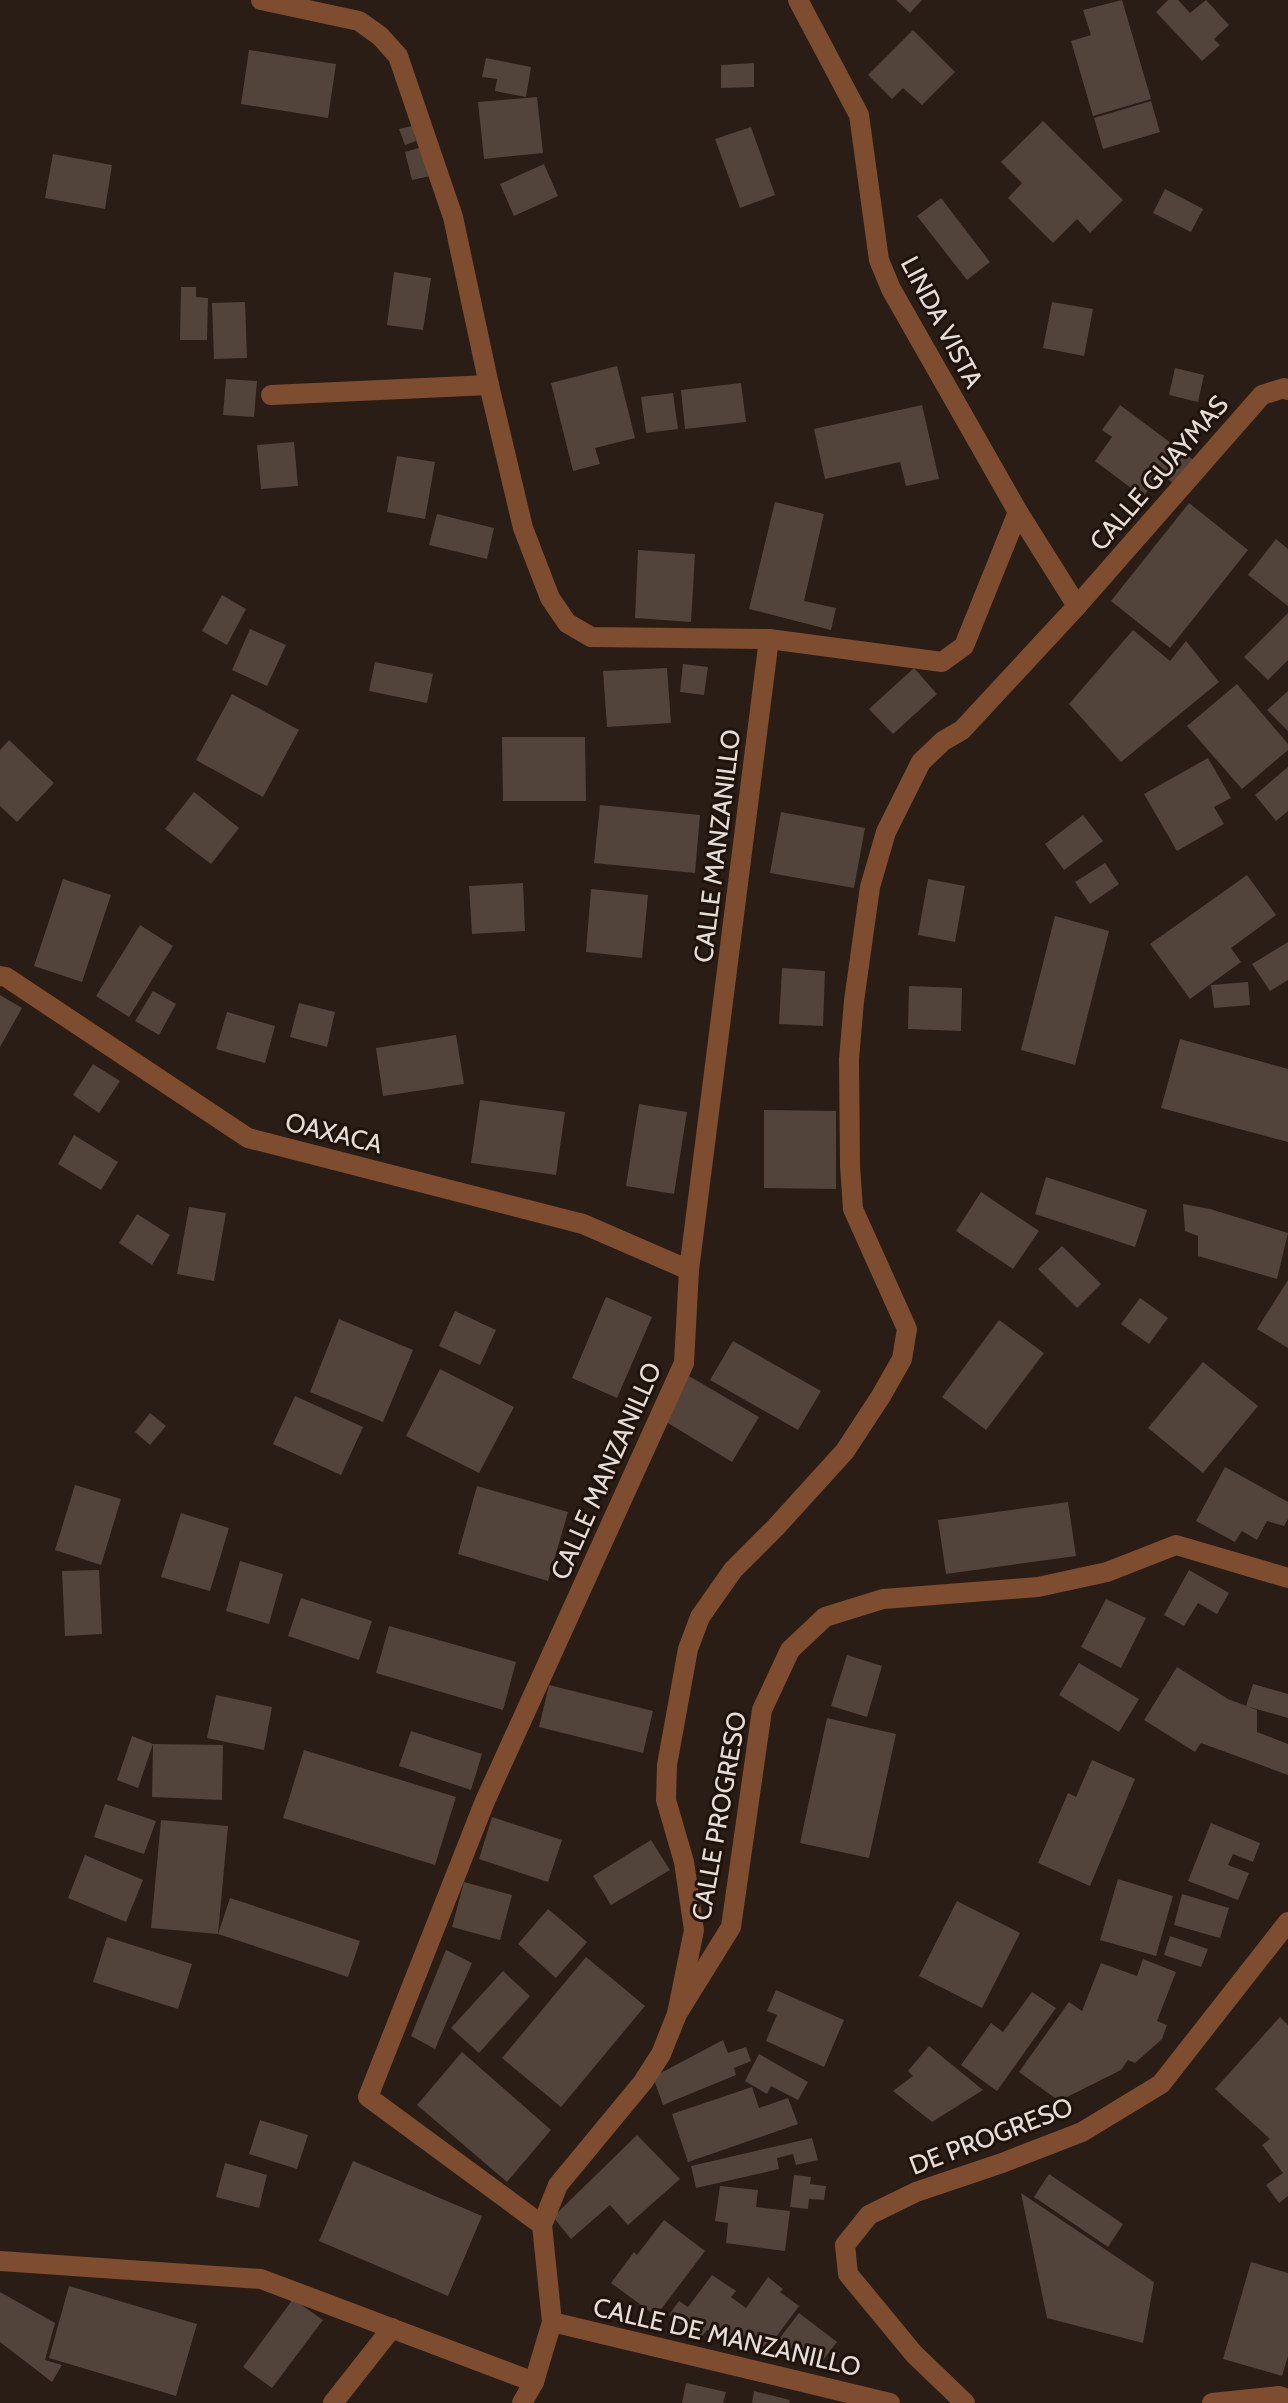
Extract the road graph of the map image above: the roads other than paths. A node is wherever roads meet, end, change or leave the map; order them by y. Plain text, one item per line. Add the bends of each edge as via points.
1 (261, 0) edge
2 (798, 0) edge
3 (489, 385) junction
4 (1288, 390) edge
5 (271, 395) dead end
6 (1018, 512) junction
7 (1077, 606) junction
8 (769, 639) junction
9 (0, 976) edge
10 (689, 1270) junction
11 (1288, 1578) edge
12 (1288, 1922) edge
13 (677, 2014) junction
14 (542, 2225) junction
15 (0, 2261) edge
16 (552, 2322) junction
17 (392, 2328) junction
18 (534, 2382) junction
19 (1288, 2399) edge
20 (333, 2403) edge
21 (522, 2403) edge
22 (890, 2403) edge
23 (965, 2403) edge
24 (1212, 2403) edge

1 - 3 street via 359,21 398,56 453,217
2 - 6 street, LINDA VISTA via 859,115 879,260 891,289
3 - 5 street
3 - 8 street via 523,528 550,598 567,623 591,637
4 - 7 street, CALLE GUAYMAS via 1262,395
6 - 7 street, LINDA VISTA
6 - 8 street via 964,646 942,662
7 - 13 street, CALLE GUAYMAS via 962,730 921,762 886,832 874,873 849,1059 850,1166 853,1209 907,1329 902,1359 845,1451 733,1570 700,1617 688,1649 666,1800 684,1862 694,1930
8 - 10 street, CALLE MANZANILLO
9 - 10 street, OAXACA via 248,1138 583,1224
10 - 14 street, CALLE MANZANILLO via 684,1363 485,1801 368,2097
11 - 13 street, CALLE PROGRESO via 1176,1545 1107,1572 1038,1587 883,1599 825,1617 790,1650 762,1710 731,1927
12 - 23 street, DE PROGRESO via 1161,2084 1082,2132 916,2192 869,2215 845,2245 848,2274 914,2354
13 - 14 street, CALLE PROGRESO via 643,2082 558,2185
14 - 16 street, CALLE PROGRESO
15 - 17 street via 261,2279
16 - 18 street
16 - 22 street, CALLE DE MANZANILLO
17 - 18 street
17 - 20 street
18 - 21 street
19 - 24 street

